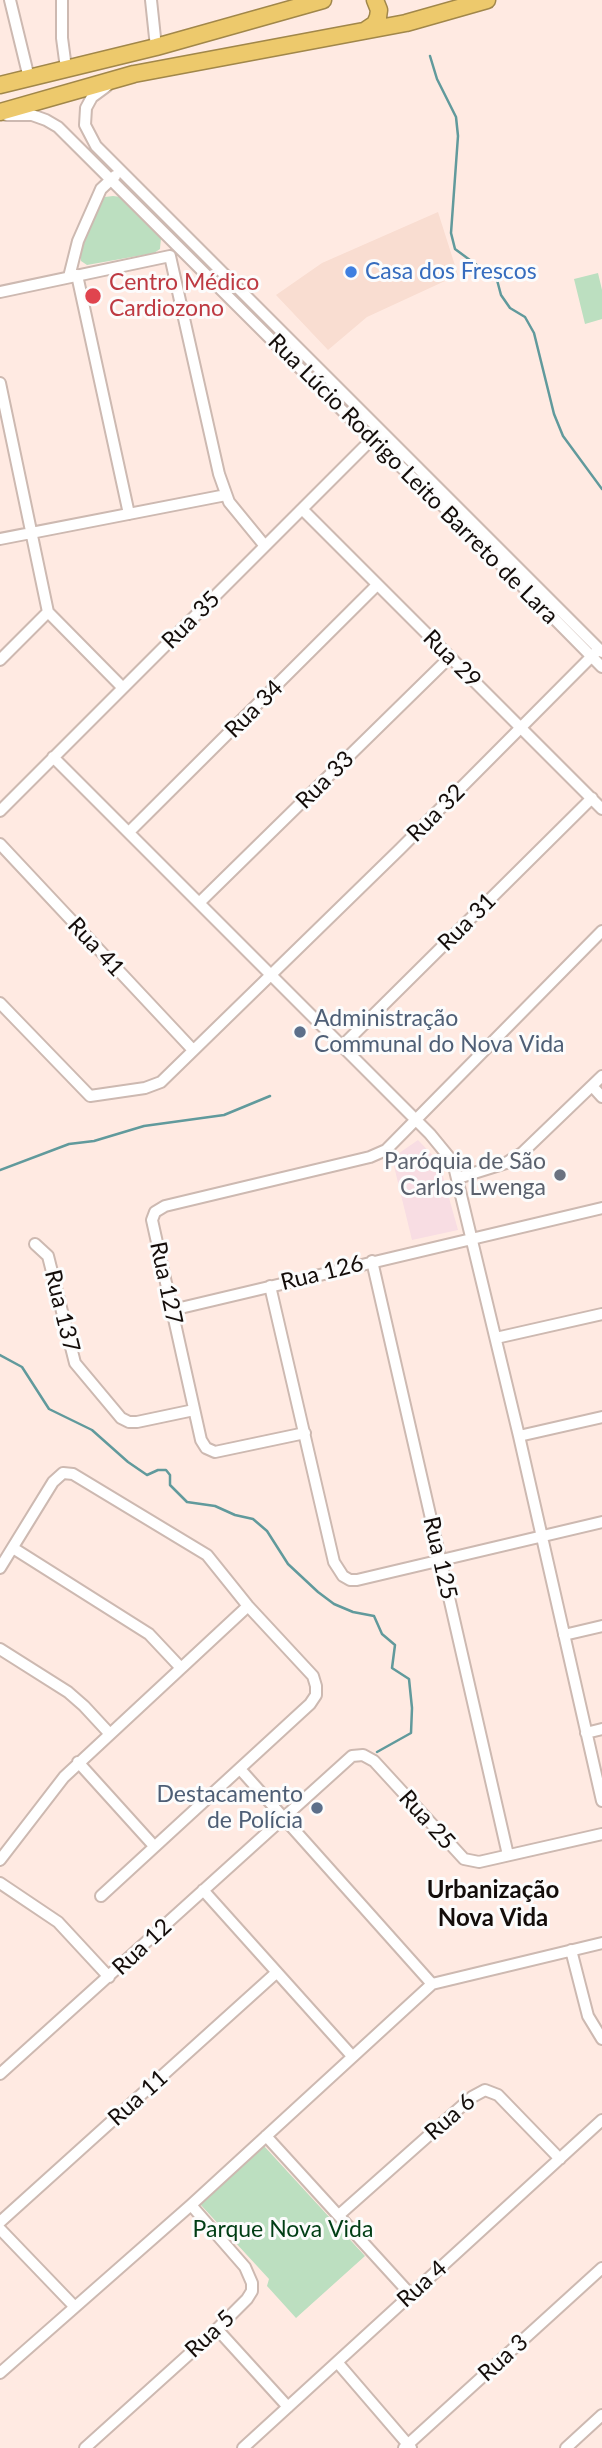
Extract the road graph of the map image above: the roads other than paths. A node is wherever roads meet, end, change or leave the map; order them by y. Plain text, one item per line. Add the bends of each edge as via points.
1 (10, 0) edge
2 (62, 0) edge
3 (150, 0) edge
4 (375, 0) edge
5 (487, 0) edge
6 (315, 1) edge
7 (366, 30) junction
8 (156, 47) junction
9 (66, 68) junction
10 (134, 74) junction
11 (29, 78) junction
12 (0, 85) edge
13 (0, 114) edge
14 (121, 171) junction
15 (111, 179) junction
16 (189, 238) junction
17 (180, 247) junction
18 (170, 256) junction
19 (73, 276) junction
20 (0, 292) edge
21 (0, 383) edge
22 (382, 430) junction
23 (372, 440) junction
24 (226, 495) junction
25 (302, 509) junction
26 (129, 514) junction
27 (33, 533) junction
28 (0, 538) edge
29 (265, 546) junction
30 (377, 585) junction
31 (48, 612) junction
32 (597, 653) edge
33 (450, 657) junction
34 (0, 660) edge
35 (602, 667) edge
36 (123, 688) junction
37 (521, 728) junction
38 (54, 757) junction
39 (592, 798) junction
40 (602, 808) edge
41 (0, 811) edge
42 (129, 832) junction
43 (0, 845) edge
44 (199, 903) junction
45 (602, 931) edge
46 (271, 975) junction
47 (0, 1003) edge
48 (342, 1046) junction
49 (193, 1050) junction
50 (602, 1076) edge
51 (592, 1086) junction
52 (602, 1097) edge
53 (415, 1119) junction
54 (458, 1178) junction
55 (602, 1208) edge
56 (472, 1237) junction
57 (35, 1244) dead end
58 (372, 1261) junction
59 (270, 1286) junction
60 (172, 1310) junction
61 (602, 1314) edge
62 (496, 1338) junction
63 (194, 1410) junction
64 (602, 1417) edge
65 (305, 1433) junction
66 (519, 1436) junction
67 (602, 1522) edge
68 (542, 1536) junction
69 (13, 1548) junction
70 (440, 1560) junction
71 (0, 1568) edge
72 (248, 1606) junction
73 (602, 1626) edge
74 (564, 1635) junction
75 (0, 1649) edge
76 (181, 1668) junction
77 (602, 1729) edge
78 (109, 1733) junction
79 (586, 1733) junction
80 (78, 1762) junction
81 (240, 1769) junction
82 (602, 1801) edge
83 (282, 1818) junction
84 (602, 1834) edge
85 (154, 1846) junction
86 (508, 1855) junction
87 (0, 1860) edge
88 (0, 1883) edge
89 (203, 1890) junction
90 (101, 1896) dead end
91 (602, 1943) edge
92 (571, 1950) junction
93 (276, 1973) junction
94 (109, 1976) junction
95 (432, 1984) junction
96 (602, 2039) edge
97 (352, 2056) junction
98 (0, 2074) edge
99 (602, 2120) edge
100 (266, 2136) junction
101 (560, 2159) junction
102 (191, 2204) junction
103 (339, 2215) junction
104 (0, 2222) edge
105 (0, 2230) edge
106 (602, 2268) edge
107 (411, 2295) junction
108 (74, 2306) junction
109 (217, 2329) junction
110 (337, 2362) junction
111 (0, 2373) edge
112 (288, 2407) junction
113 (602, 2415) edge
114 (408, 2447) edge
115 (85, 2448) edge
116 (243, 2448) edge
117 (566, 2448) edge

1 - 11 street
2 - 9 street
3 - 8 street
4 - 7 highway via 378,17
5 - 7 highway
6 - 8 highway
7 - 10 highway
8 - 9 highway
9 - 11 highway
10 - 13 highway
10 - 14 street, Rua Lúcio Rodrigo Leito Barreto de Lara via 102,88 86,108 85,125 96,146
11 - 12 highway
13 - 15 street, Rua Lúcio Rodrigo Leito Barreto de Lara via 32,115 58,127
14 - 15 street
14 - 16 street, Rua Lúcio Rodrigo Leito Barreto de Lara
15 - 17 street, Rua Lúcio Rodrigo Leito Barreto de Lara
15 - 19 street via 101,189 78,241
16 - 17 street
16 - 22 street, Rua Lúcio Rodrigo Leito Barreto de Lara
17 - 18 street
17 - 23 street, Rua Lúcio Rodrigo Leito Barreto de Lara
18 - 19 street
18 - 24 street
19 - 20 street
19 - 26 street
21 - 27 street
22 - 23 street, Rua 35
22 - 32 street, Rua Lúcio Rodrigo Leito Barreto de Lara
23 - 25 street, Rua 35
23 - 32 street, Rua Lúcio Rodrigo Leito Barreto de Lara
24 - 26 street
24 - 29 street
25 - 29 street, Rua 35
25 - 30 street, Rua 29
26 - 27 street
27 - 28 street
27 - 31 street
29 - 36 street, Rua 35
30 - 33 street, Rua 29
30 - 42 street, Rua 34
31 - 34 street
31 - 36 street
32 - 35 street, Rua Lúcio Rodrigo Leito Barreto de Lara
32 - 37 street, Rua 32
33 - 37 street, Rua 29
33 - 44 street, Rua 33
36 - 38 street, Rua 35
37 - 39 street, Rua 29
37 - 46 street, Rua 32
38 - 41 street, Rua 35
38 - 42 street
39 - 40 street, Rua 29
39 - 48 street, Rua 31
42 - 44 street
43 - 49 street, Rua 41
44 - 46 street
45 - 53 street, Rua 127
46 - 48 street
46 - 49 street, Rua 32
47 - 49 street, Rua 32 via 90,1096 155,1085
48 - 53 street
50 - 51 street
51 - 52 street
51 - 54 street via 517,1157
53 - 54 street via 447,1153
53 - 60 street, Rua 127 via 377,1155 159,1209 152,1220
54 - 56 street
55 - 56 street, Rua 126
56 - 58 street, Rua 126
56 - 62 street
57 - 63 street, Rua 137 via 48,1256 75,1363 121,1418 136,1422
58 - 59 street, Rua 126
58 - 70 street, Rua 125
59 - 60 street, Rua 126
59 - 65 street
60 - 63 street, Rua 127
61 - 62 street
62 - 66 street
63 - 65 street, Rua 127 via 201,1440 215,1452
64 - 66 street
65 - 70 street via 334,1562 343,1576 357,1580
66 - 68 street
67 - 68 street
68 - 70 street
68 - 74 street
69 - 71 street
69 - 72 street via 53,1482 63,1473 73,1474 207,1555
69 - 76 street via 149,1634
70 - 86 street, Rua 125
72 - 76 street
72 - 81 street via 313,1676 316,1695
73 - 74 street
74 - 79 street
75 - 78 street via 68,1692
76 - 78 street
77 - 79 street
78 - 80 street
79 - 82 street
80 - 85 street
80 - 87 street
81 - 83 street
81 - 85 street
83 - 86 street, Rua 25 via 347,1759 363,1755 374,1761 464,1859 479,1862
83 - 89 street, Rua 12
83 - 95 street
84 - 86 street, Rua 25
85 - 90 street
88 - 94 street via 58,1922
89 - 93 street
89 - 94 street, Rua 12
91 - 92 street
92 - 95 street
92 - 96 street via 588,2016
93 - 97 street
93 - 104 street, Rua 11
94 - 98 street, Rua 12
95 - 97 street
97 - 100 street
99 - 101 street, Rua 4
100 - 102 street
100 - 103 street
101 - 103 street, Rua 6 via 498,2095 485,2090
101 - 107 street, Rua 4
102 - 108 street
102 - 109 street, Rua 5 via 245,2267 253,2283 247,2299
103 - 107 street
105 - 108 street
106 - 114 street, Rua 3
107 - 110 street, Rua 4
108 - 111 street
109 - 112 street
109 - 115 street, Rua 5
110 - 112 street, Rua 4
110 - 114 street
112 - 116 street, Rua 4
113 - 117 street

